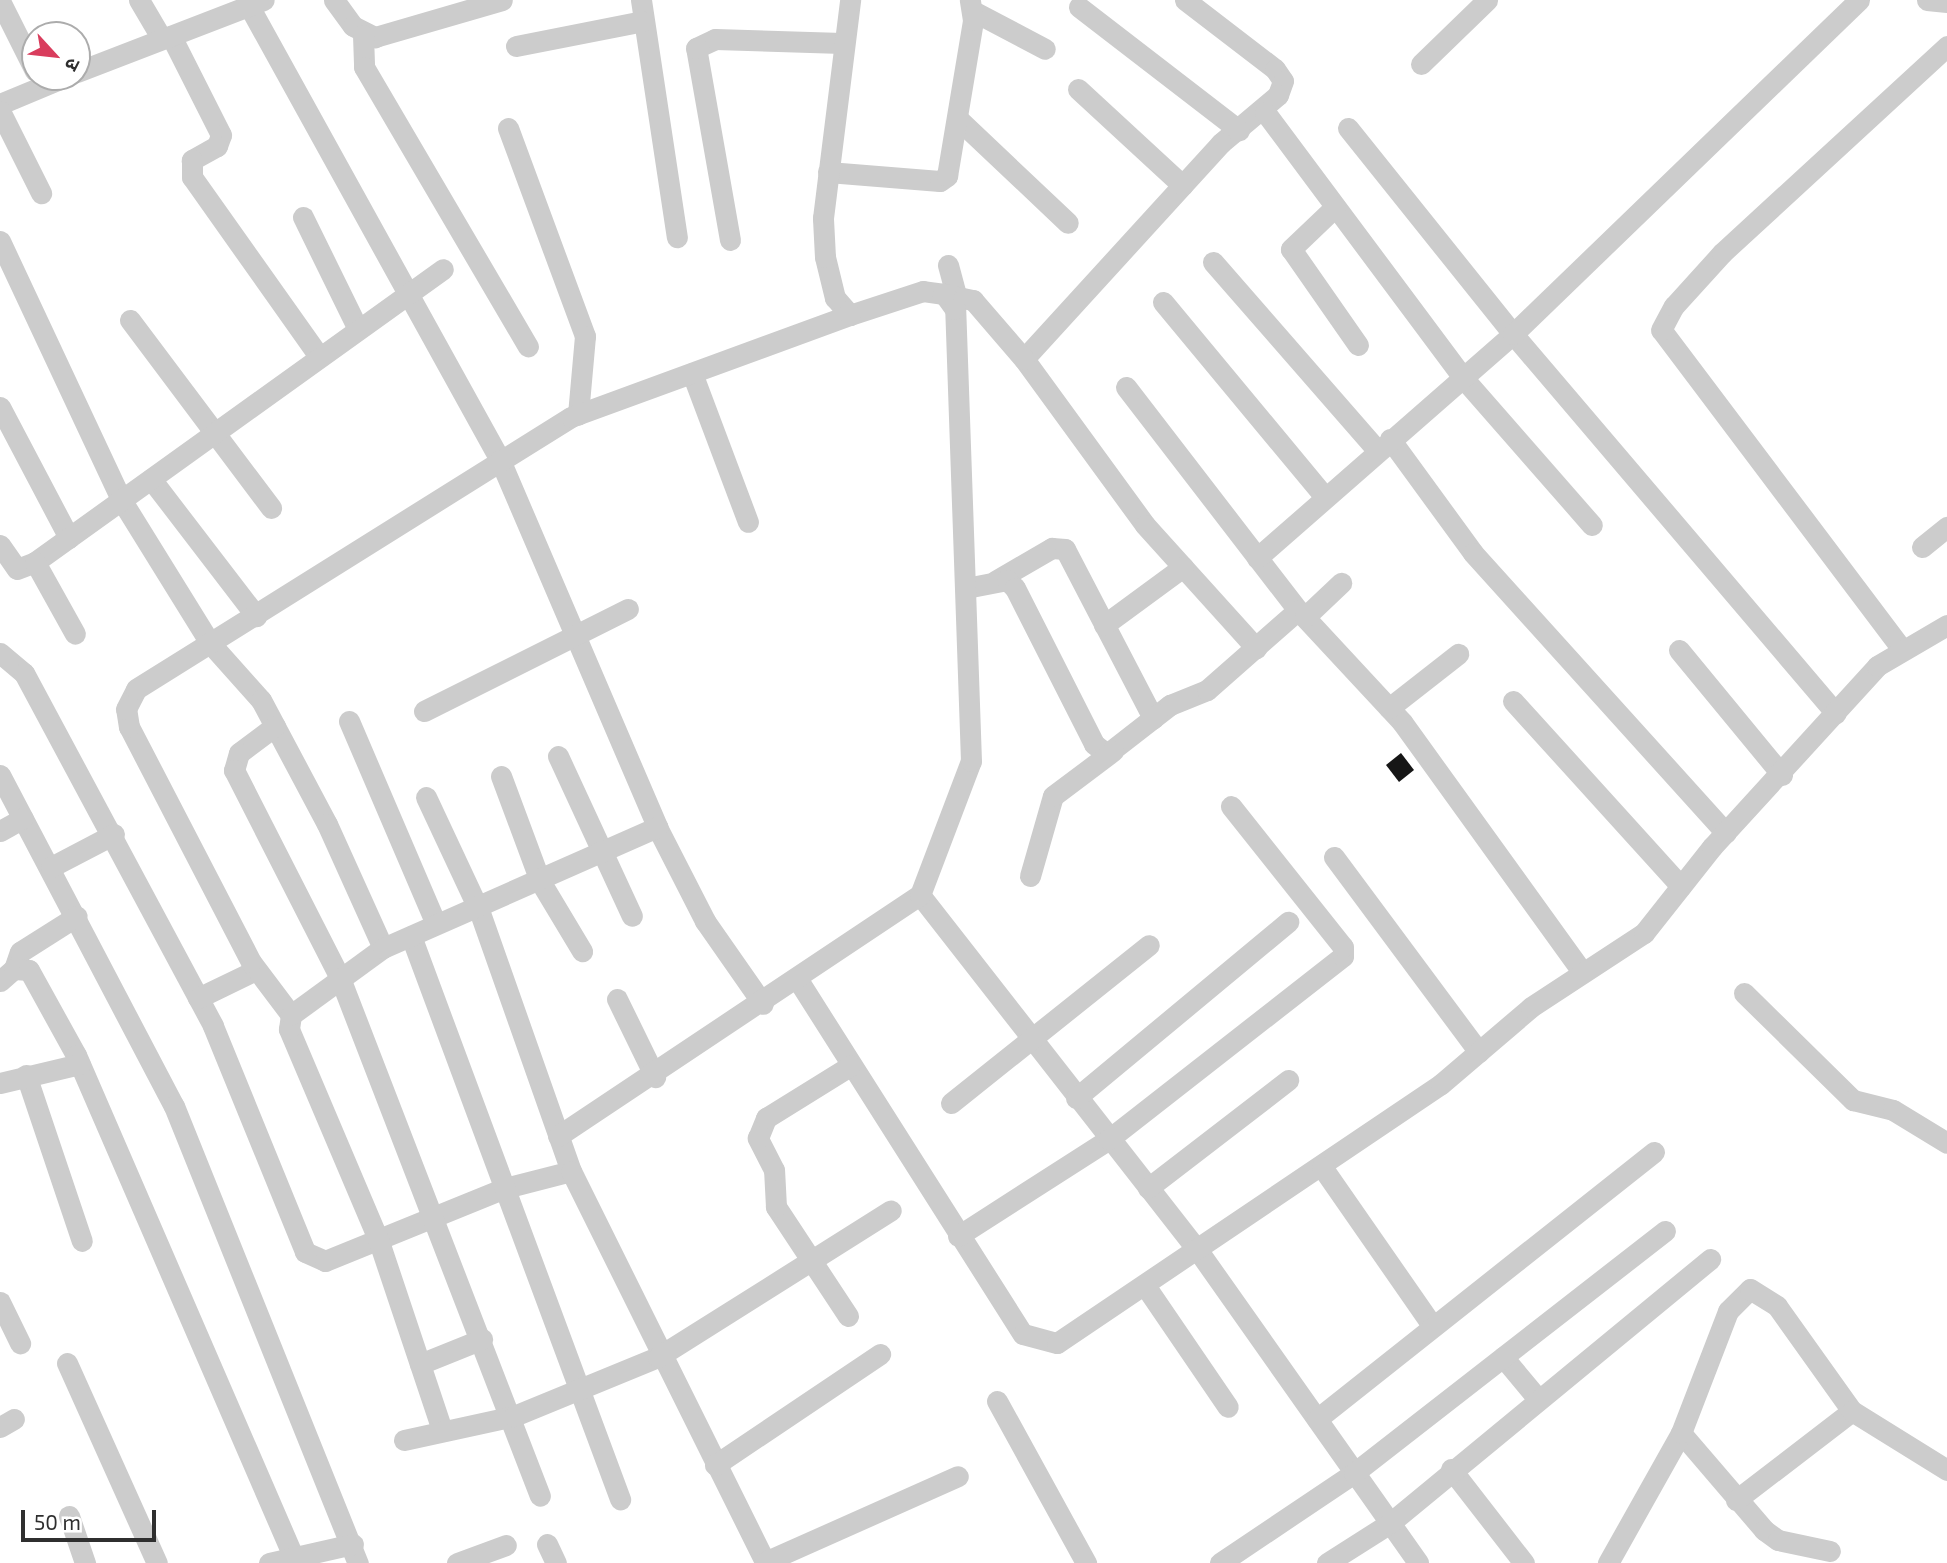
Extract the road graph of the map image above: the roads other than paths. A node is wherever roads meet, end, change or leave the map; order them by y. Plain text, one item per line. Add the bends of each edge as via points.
1 (139, 0) edge
2 (334, 0) edge
3 (502, 0) edge
4 (850, 0) edge
5 (1185, 0) edge
6 (1488, 0) edge
7 (1859, 0) edge
8 (1927, 0) edge
9 (0, 1) edge
10 (1947, 2) edge
11 (256, 3) edge
12 (972, 5) edge
13 (1079, 7) dead end
14 (642, 10) edge
15 (363, 35) junction
16 (167, 38) junction
17 (842, 43) junction
18 (21, 44) edge
19 (516, 46) dead end
20 (1947, 46) edge
21 (1045, 48) dead end
22 (1421, 64) dead end
23 (91, 67) edge
24 (1078, 89) dead end
25 (21, 90) edge
26 (0, 104) edge
27 (0, 111) edge
28 (1265, 111) junction
29 (958, 119) junction
30 (508, 128) dead end
31 (1348, 128) dead end
32 (1239, 130) junction
33 (828, 172) junction
34 (1182, 185) junction
35 (41, 193) dead end
36 (1335, 206) junction
37 (303, 217) dead end
38 (1068, 222) dead end
39 (677, 237) dead end
40 (730, 240) dead end
41 (0, 241) edge
42 (1213, 262) dead end
43 (948, 265) dead end
44 (443, 269) dead end
45 (408, 289) junction
46 (950, 294) junction
47 (1163, 302) dead end
48 (850, 315) junction
49 (130, 320) dead end
50 (357, 327) junction
51 (1513, 334) junction
52 (1358, 345) dead end
53 (527, 347) dead end
54 (318, 355) junction
55 (1024, 359) junction
56 (692, 373) junction
57 (1464, 379) junction
58 (1126, 387) dead end
59 (0, 407) edge
60 (578, 415) junction
61 (212, 433) junction
62 (1383, 444) junction
63 (500, 460) junction
64 (151, 479) junction
65 (1324, 496) junction
66 (122, 501) junction
67 (271, 508) dead end
68 (748, 522) dead end
69 (1592, 525) dead end
70 (1947, 527) edge
71 (69, 538) junction
72 (0, 545) edge
73 (1922, 547) dead end
74 (1257, 558) junction
75 (35, 562) junction
76 (1183, 567) junction
77 (7, 571) edge
78 (995, 580) junction
79 (1341, 583) dead end
80 (966, 588) junction
81 (628, 609) dead end
82 (1301, 614) junction
83 (256, 616) junction
84 (1104, 625) junction
85 (1947, 625) edge
86 (75, 634) dead end
87 (574, 636) junction
88 (210, 643) junction
89 (1256, 648) junction
90 (1901, 648) junction
91 (1679, 650) dead end
92 (0, 653) edge
93 (1458, 654) dead end
94 (1513, 701) dead end
95 (1389, 708) junction
96 (424, 710) dead end
97 (1836, 713) junction
98 (1153, 718) junction
99 (349, 721) dead end
100 (275, 726) junction
101 (1113, 751) junction
102 (558, 756) dead end
103 (0, 775) edge
104 (1782, 775) junction
105 (501, 776) dead end
106 (426, 797) dead end
107 (1231, 806) dead end
108 (23, 818) junction
109 (657, 827) junction
110 (0, 831) edge
111 (1726, 833) junction
112 (114, 834) junction
113 (601, 856) junction
114 (1334, 857) dead end
115 (51, 867) junction
116 (1030, 876) dead end
117 (540, 881) junction
118 (1681, 886) junction
119 (920, 895) junction
120 (479, 910) junction
121 (78, 916) junction
122 (632, 916) dead end
123 (435, 922) junction
124 (1288, 922) dead end
125 (411, 936) junction
126 (1149, 945) dead end
127 (383, 948) junction
128 (582, 951) dead end
129 (256, 970) junction
130 (1582, 972) junction
131 (7, 975) edge
132 (340, 978) junction
133 (797, 980) junction
134 (1744, 993) dead end
135 (198, 998) junction
136 (617, 999) dead end
137 (762, 1004) junction
138 (291, 1015) junction
139 (1034, 1040) junction
140 (1479, 1052) junction
141 (80, 1064) junction
142 (850, 1066) junction
143 (26, 1075) junction
144 (655, 1077) junction
145 (1288, 1080) dead end
146 (0, 1083) edge
147 (1076, 1098) junction
148 (951, 1103) dead end
149 (558, 1136) junction
150 (1109, 1139) junction
151 (1947, 1143) edge
152 (1654, 1152) dead end
153 (1322, 1167) junction
154 (570, 1171) junction
155 (505, 1188) junction
156 (1148, 1188) junction
157 (891, 1210) dead end
158 (436, 1214) junction
159 (1665, 1231) dead end
160 (958, 1236) junction
161 (378, 1239) junction
162 (82, 1241) dead end
163 (1199, 1252) junction
164 (1710, 1259) dead end
165 (810, 1261) junction
166 (1146, 1287) junction
167 (0, 1302) edge
168 (848, 1316) dead end
169 (1432, 1325) junction
170 (482, 1339) junction
171 (20, 1343) dead end
172 (880, 1354) dead end
173 (658, 1357) junction
174 (1503, 1357) junction
175 (67, 1363) dead end
176 (420, 1364) junction
177 (580, 1386) junction
178 (1538, 1399) junction
179 (997, 1401) dead end
180 (1228, 1407) dead end
181 (1852, 1411) junction
182 (514, 1416) junction
183 (1317, 1419) junction
184 (442, 1430) junction
185 (1681, 1433) junction
186 (404, 1440) dead end
187 (715, 1465) junction
188 (1451, 1469) junction
189 (1947, 1470) edge
190 (1354, 1473) junction
191 (958, 1476) dead end
192 (540, 1496) dead end
193 (620, 1499) dead end
194 (1736, 1500) junction
195 (69, 1516) dead end
196 (1390, 1523) junction
197 (506, 1545) dead end
198 (1830, 1550) dead end
199 (355, 1553) edge
200 (295, 1560) edge
201 (471, 1560) edge
202 (765, 1562) edge
203 (85, 1563) edge
204 (158, 1563) edge
205 (269, 1563) edge
206 (1086, 1563) edge
207 (1220, 1563) edge
208 (1327, 1563) edge
209 (1418, 1563) edge
210 (1524, 1563) edge
211 (1608, 1563) edge

1 - 16 street
2 - 15 street
3 - 15 street via 374,37
4 - 17 street
5 - 28 street via 1275,69 1283,81
6 - 22 street
7 - 51 street
8 - 10 street
9 - 18 street
11 - 16 street
11 - 45 street
12 - 21 street
12 - 29 street
13 - 32 street
14 - 19 street
14 - 39 street
15 - 53 street via 364,66
16 - 23 street
16 - 54 street via 221,135 218,146 192,160 192,177
17 - 33 street
17 - 40 street via 715,39 696,48
20 - 90 street via 1722,253 1674,306 1661,330
24 - 34 street
25 - 26 street
27 - 35 street
28 - 32 street
28 - 36 street
29 - 33 street via 951,168 940,191
29 - 38 street
30 - 60 street via 585,336
31 - 51 street
32 - 34 street
33 - 48 street via 825,257 835,298
34 - 55 street
36 - 52 street via 1291,249
36 - 57 street
37 - 50 street
41 - 66 street
42 - 62 street
43 - 46 street
44 - 45 street
45 - 50 street
45 - 63 street
46 - 48 street via 923,291
46 - 55 street via 973,300
46 - 80 street via 957,337
47 - 65 street
48 - 56 street
49 - 61 street
50 - 54 street
51 - 57 street
51 - 97 street
54 - 61 street
55 - 76 street
56 - 60 street
56 - 68 street
57 - 62 street
57 - 69 street
58 - 74 street
59 - 71 street
60 - 63 street
61 - 64 street
61 - 67 street
62 - 65 street
62 - 111 street via 1474,553
63 - 83 street
63 - 87 street
64 - 66 street
64 - 83 street
65 - 74 street
66 - 71 street
66 - 88 street
70 - 73 street
71 - 75 street
72 - 77 street
74 - 82 street
75 - 77 street
75 - 86 street
76 - 84 street
76 - 89 street
78 - 80 street
78 - 84 street via 1062,547
78 - 101 street via 1016,588 1094,744
79 - 82 street
80 - 119 street via 971,761
81 - 87 street
82 - 89 street
82 - 95 street
83 - 88 street
84 - 98 street
85 - 90 street
87 - 96 street
87 - 109 street
88 - 100 street via 244,678
88 - 129 street via 136,688 126,709 129,727
89 - 98 street via 1207,690
90 - 97 street
91 - 104 street
92 - 112 street via 24,673
93 - 95 street
94 - 118 street
95 - 130 street
97 - 104 street
98 - 101 street
99 - 123 street
100 - 127 street
100 - 132 street via 239,753 233,770
101 - 116 street via 1053,796
102 - 113 street
103 - 108 street
104 - 111 street
105 - 117 street
106 - 120 street
107 - 150 street via 1343,947 1343,956
108 - 110 street
108 - 115 street
109 - 113 street
109 - 137 street via 694,902
111 - 118 street
112 - 115 street
112 - 135 street
113 - 117 street
113 - 122 street
114 - 140 street
115 - 121 street
117 - 120 street
117 - 128 street
118 - 130 street via 1644,933
119 - 133 street
119 - 139 street
120 - 123 street
120 - 149 street
121 - 131 street via 20,952
121 - 199 street via 174,1106
123 - 125 street
124 - 147 street
125 - 127 street
125 - 155 street
126 - 139 street
127 - 132 street
129 - 135 street
129 - 138 street
130 - 140 street
131 - 141 street via 33,974
132 - 138 street
132 - 158 street
133 - 137 street
133 - 142 street
134 - 151 street via 1853,1100 1893,1110
135 - 161 street via 305,1252 325,1261
136 - 144 street
137 - 144 street
138 - 161 street via 289,1029
139 - 147 street
139 - 148 street
140 - 153 street
141 - 143 street
141 - 200 street
142 - 160 street
142 - 165 street via 758,1127 774,1170 776,1207
143 - 146 street
143 - 162 street
144 - 149 street
145 - 156 street
147 - 150 street
149 - 154 street
150 - 156 street
150 - 160 street
152 - 169 street
153 - 163 street
153 - 169 street
154 - 155 street
154 - 173 street
155 - 158 street
155 - 177 street
156 - 163 street
157 - 165 street
158 - 161 street
158 - 170 street
159 - 174 street
160 - 166 street via 1023,1334 1039,1343 1057,1343
161 - 176 street
163 - 166 street
163 - 183 street
164 - 178 street
165 - 168 street
165 - 173 street
166 - 180 street
167 - 171 street
169 - 183 street
170 - 176 street
170 - 182 street
172 - 187 street
173 - 177 street
173 - 187 street
174 - 178 street
174 - 190 street
175 - 204 street
176 - 184 street
177 - 182 street
177 - 193 street
178 - 188 street
179 - 206 street
181 - 185 street via 1777,1306 1750,1290 1728,1311
181 - 189 street
181 - 194 street
182 - 184 street
182 - 192 street
183 - 190 street
184 - 186 street
185 - 194 street
185 - 211 street
187 - 202 street
188 - 196 street
188 - 210 street
190 - 196 street
190 - 207 street
191 - 202 street
194 - 198 street via 1778,1540
195 - 203 street
196 - 208 street
196 - 209 street
197 - 201 street
199 - 200 street
200 - 205 street

